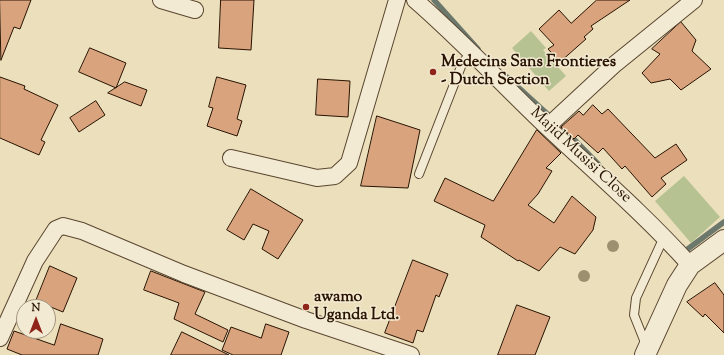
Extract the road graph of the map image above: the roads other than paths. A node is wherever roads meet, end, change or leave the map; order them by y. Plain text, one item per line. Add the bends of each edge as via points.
1 (161, 0) edge
2 (397, 0) edge
3 (415, 0) edge
4 (694, 0) edge
5 (195, 10) dead end
6 (471, 52) junction
7 (547, 127) junction
8 (231, 158) dead end
9 (420, 174) dead end
10 (664, 237) junction
11 (724, 240) edge
12 (690, 265) junction
13 (0, 338) edge
14 (646, 352) edge
15 (411, 355) edge

1 - 5 street
2 - 8 street via 349,163 340,172 335,176 318,178
3 - 6 street, Majid Musisi Close
4 - 7 street via 615,64
6 - 7 street, Majid Musisi Close
6 - 9 lane via 462,64
7 - 10 street, Majid Musisi Close
10 - 12 street, Majid Musisi Close
10 - 14 lane via 636,298 634,315
11 - 12 street
12 - 14 street via 677,285
13 - 15 street via 35,261 56,229 63,226 82,231 306,320

